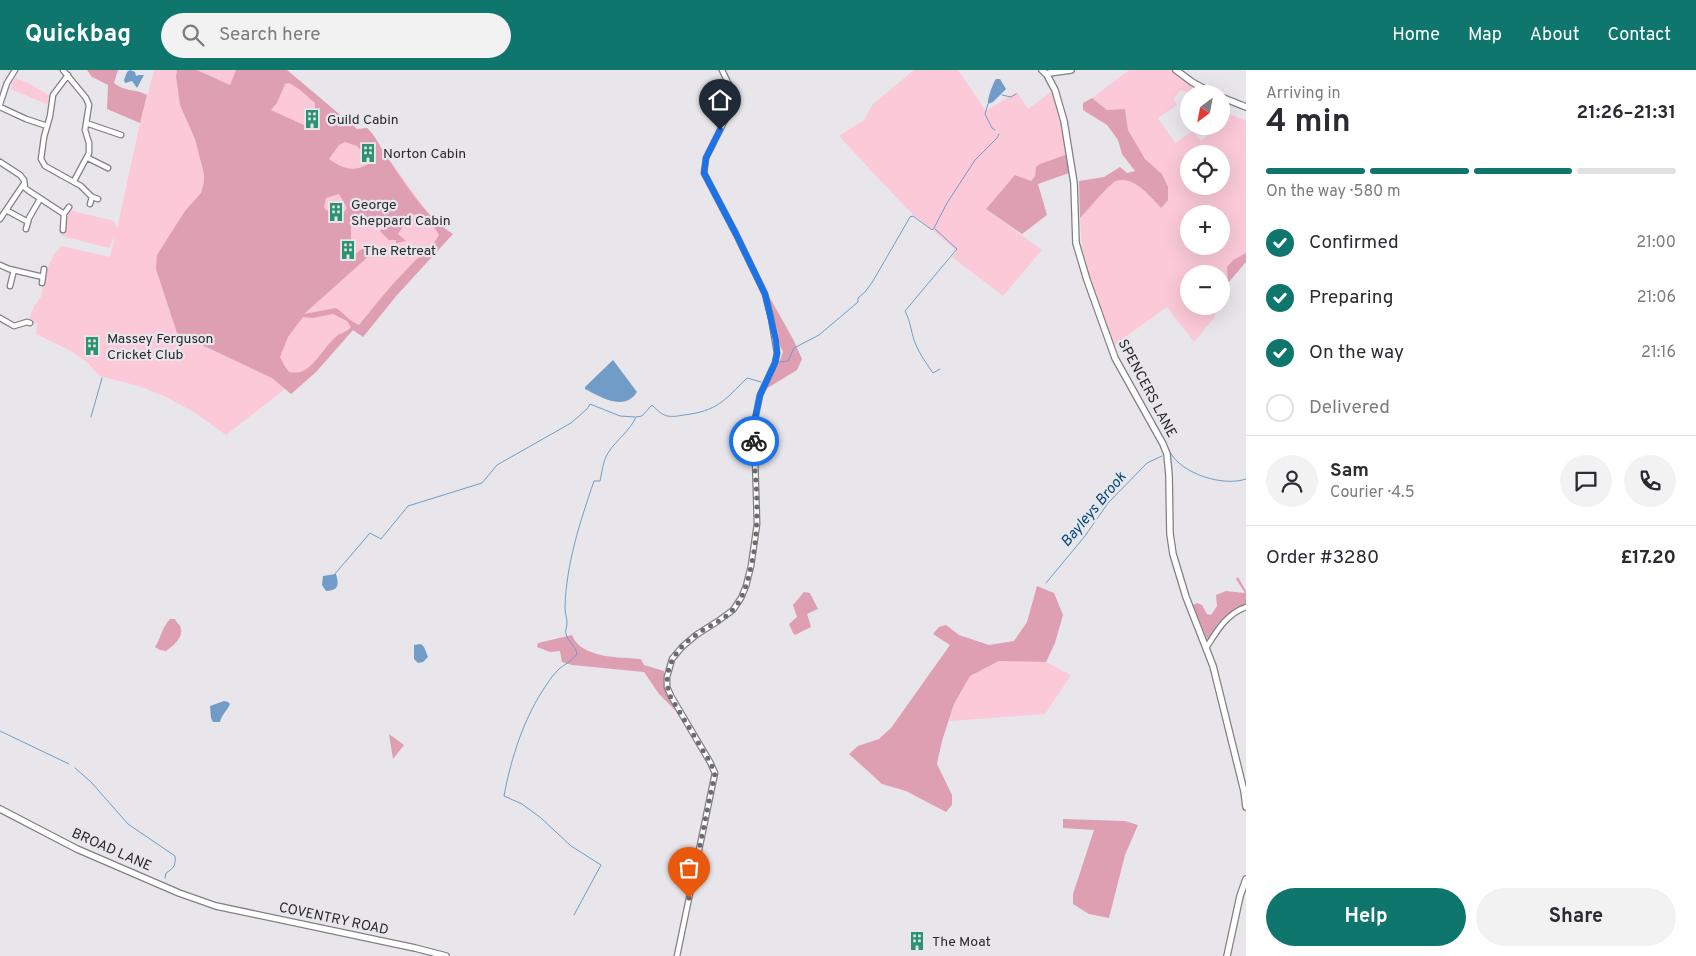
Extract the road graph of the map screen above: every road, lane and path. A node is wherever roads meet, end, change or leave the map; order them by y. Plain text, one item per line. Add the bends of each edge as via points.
1 (15, 70) edge
2 (63, 70) edge
3 (722, 70) edge
4 (1042, 70) edge
5 (1071, 70) edge
6 (1176, 70) edge
7 (68, 75) junction
8 (1047, 75) junction
9 (1198, 85) edge
10 (1230, 101) edge
11 (0, 106) edge
12 (1246, 107) edge
13 (86, 123) junction
14 (47, 126) junction
15 (121, 135) dead end
16 (88, 158) junction
17 (0, 162) edge
18 (108, 168) dead end
19 (74, 181) junction
20 (23, 185) junction
21 (92, 198) junction
22 (40, 199) junction
23 (98, 199) dead end
24 (90, 204) dead end
25 (69, 207) dead end
26 (6, 210) junction
27 (64, 214) junction
28 (0, 219) edge
29 (28, 222) junction
30 (26, 229) dead end
31 (63, 230) dead end
32 (0, 264) edge
33 (14, 270) junction
34 (44, 270) dead end
35 (42, 277) junction
36 (42, 283) dead end
37 (10, 286) dead end
38 (0, 318) edge
39 (30, 323) dead end
40 (1246, 608) edge
41 (1206, 648) junction
42 (1246, 807) edge
43 (0, 809) edge
44 (1246, 879) edge
45 (216, 906) joint
46 (446, 956) edge
47 (677, 956) edge
48 (1227, 956) edge

1 - 11 street
2 - 7 street
3 - 47 street via 731,96 725,120 706,158 704,173 765,294 777,353 760,395 754,424 757,524 746,586 728,615 682,647 672,659 667,677 670,696 715,773
4 - 8 street, SPENCERS LANE
5 - 8 street
6 - 9 street
7 - 13 street via 88,101
7 - 14 street via 53,95
8 - 41 street, SPENCERS LANE via 1064,121 1074,183 1076,243 1115,358 1167,454 1173,554
10 - 12 street
11 - 14 street
13 - 15 street
13 - 16 street
14 - 19 street via 42,161
16 - 18 street
16 - 19 street
17 - 20 street via 20,175
19 - 21 street
20 - 22 street
20 - 26 street
21 - 23 street
21 - 24 street
22 - 27 street
22 - 29 street
25 - 27 street
26 - 28 street
26 - 29 street
27 - 31 street
29 - 30 street
32 - 33 street
33 - 35 street
33 - 37 street
34 - 35 street
35 - 36 street
38 - 39 street via 14,326
40 - 41 street via 1230,616
41 - 42 street, SPENCERS LANE
43 - 45 street, BROAD LANE via 77,848
44 - 48 street
45 - 46 street, COVENTRY ROAD

